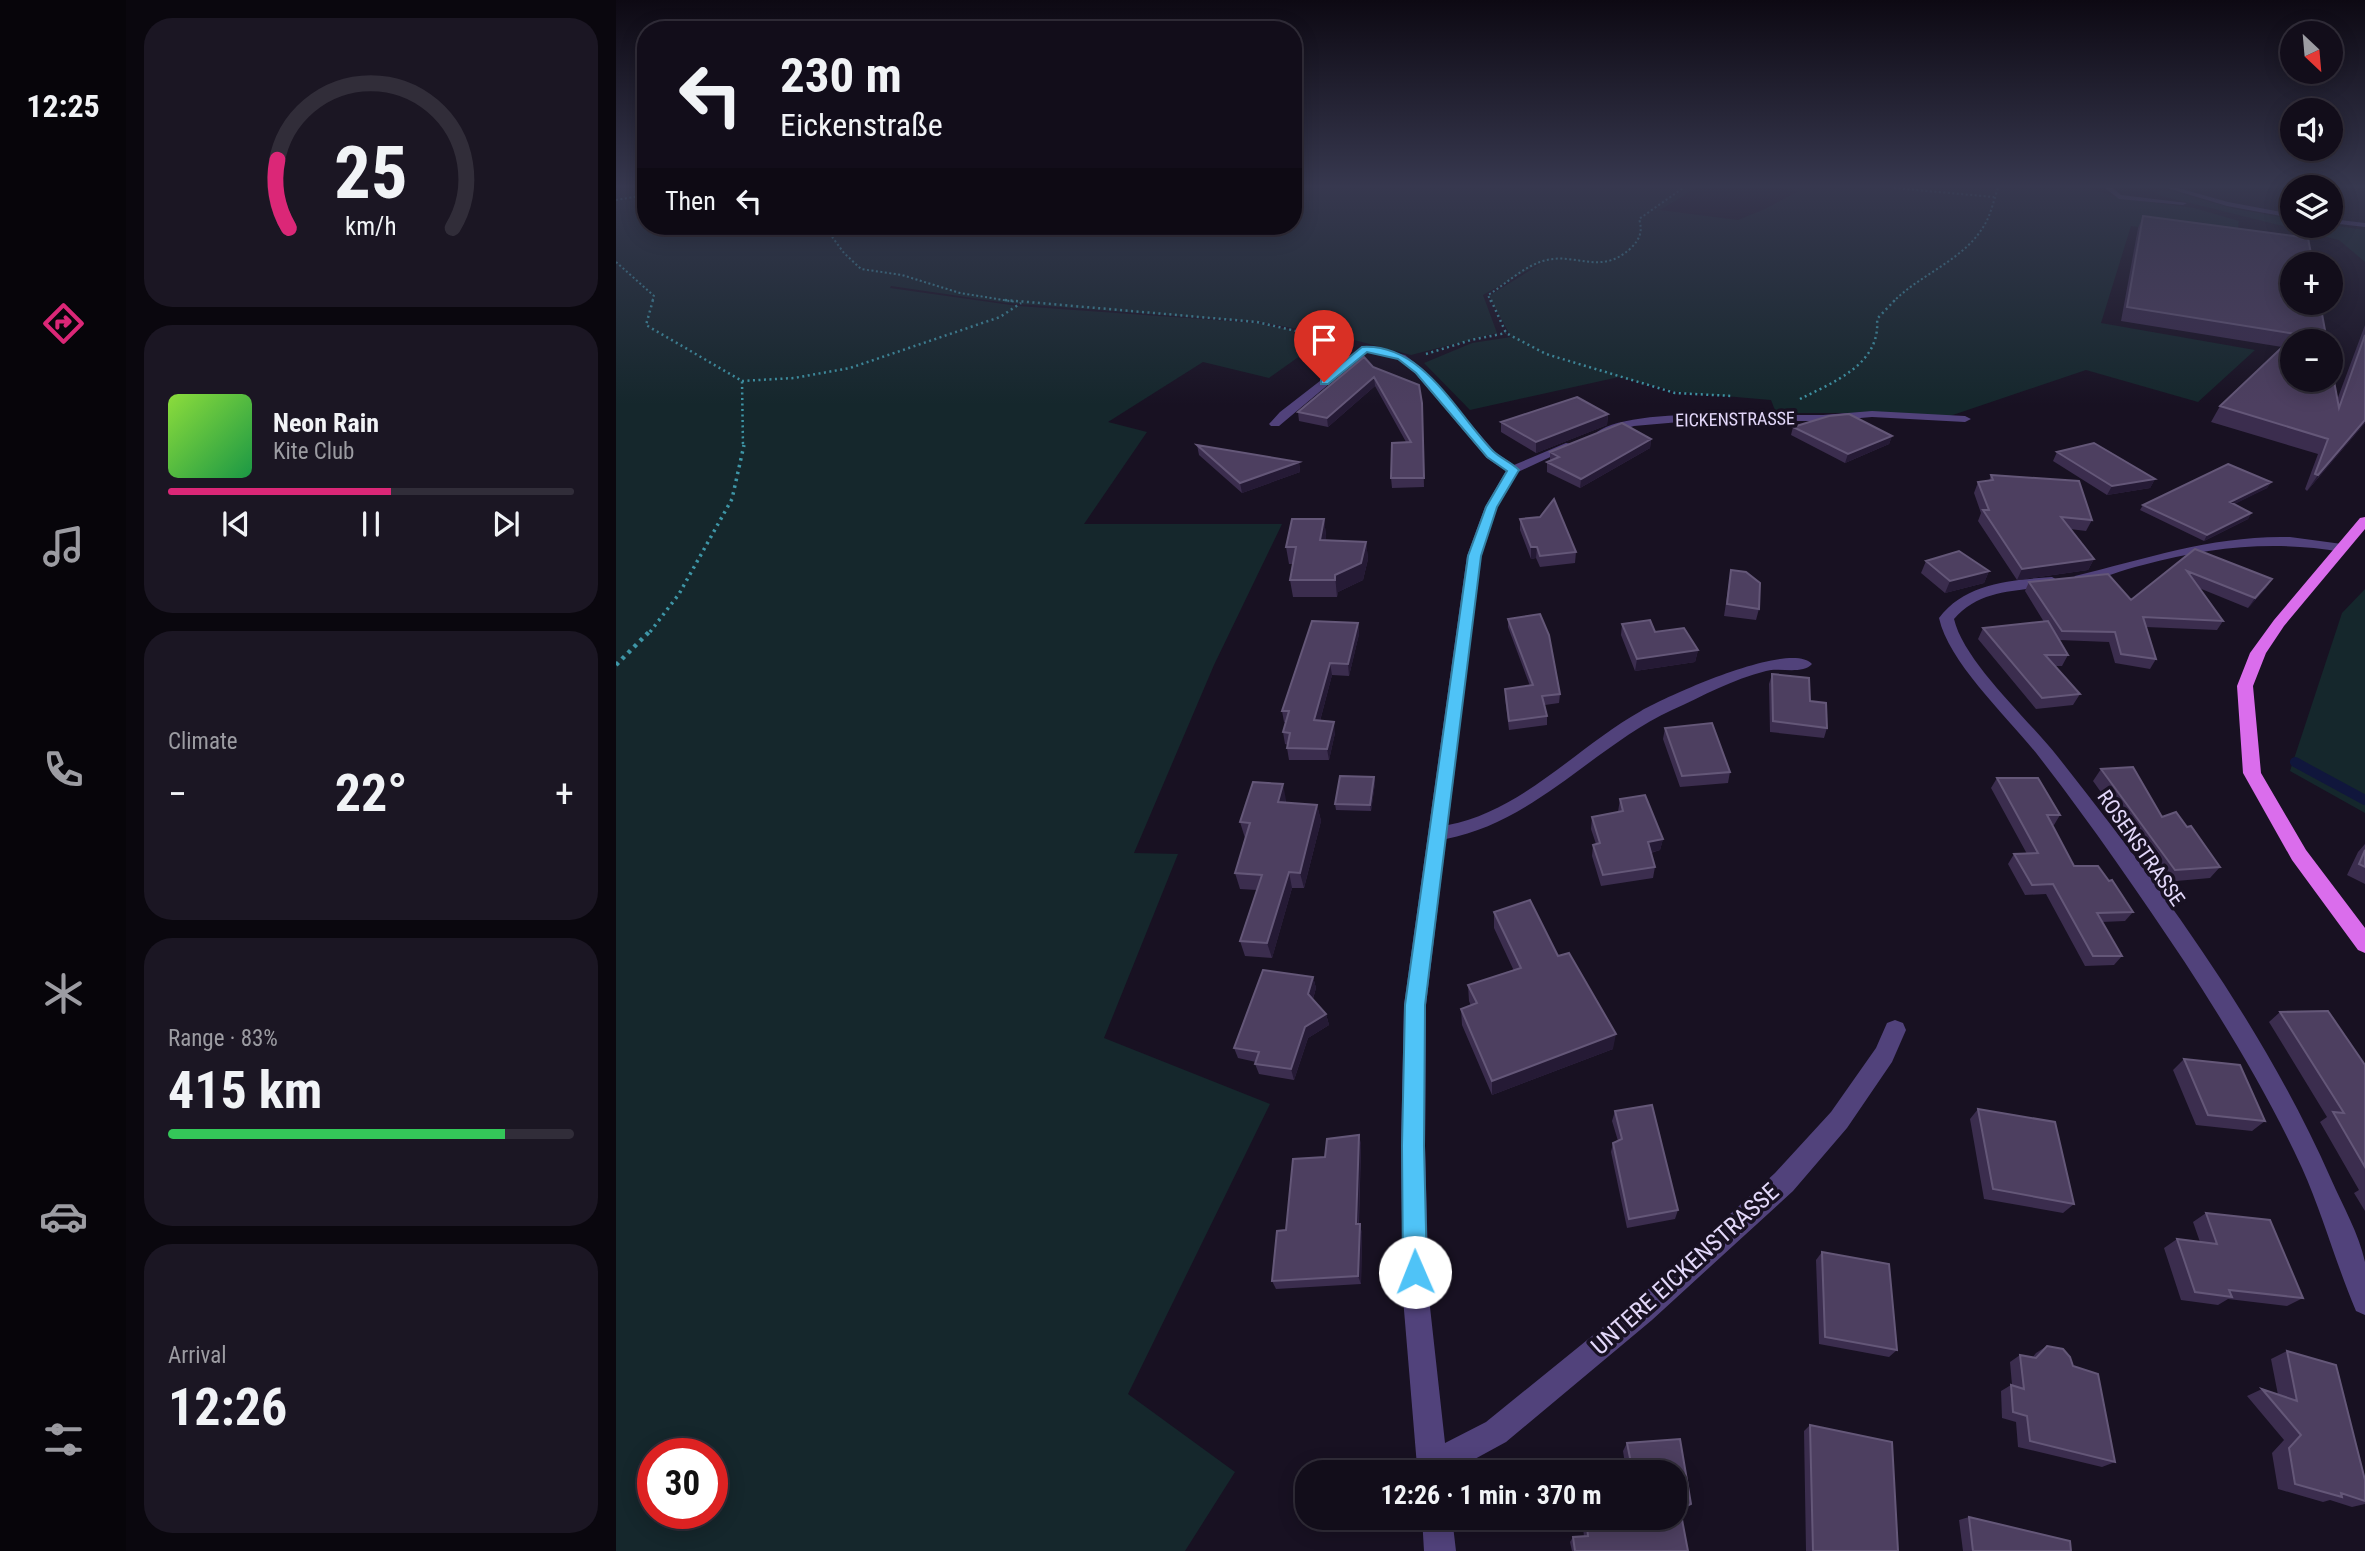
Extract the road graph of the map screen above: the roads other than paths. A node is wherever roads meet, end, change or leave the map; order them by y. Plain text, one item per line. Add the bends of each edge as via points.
1 (1965, 419) dead end
2 (1275, 424) dead end
3 (1513, 470) junction
4 (2365, 521) edge
5 (2342, 548) junction
6 (1804, 664) dead end
7 (1437, 834) junction
8 (2365, 944) edge
9 (1895, 1030) dead end
10 (2365, 1302) edge
11 (1431, 1460) edge
12 (1448, 1460) edge
13 (1438, 1530) edge
14 (1440, 1551) edge

1 - 3 street, EICKENSTRASSE via 1872,414 1633,423
2 - 3 street via 1365,349 1409,363 1491,455
3 - 7 street via 1492,507 1474,556
4 - 5 main road
5 - 8 main road via 2258,653 2245,686 2246,724 2252,773 2299,855
5 - 10 street, ROSENSTRASSE via 2291,539 2236,540 2108,573 2000,587 1972,596 1946,618 1949,631 2056,766 2228,1012 2275,1089 2310,1160
6 - 7 street via 1767,665 1647,715 1494,817
7 - 11 street via 1415,1005 1413,1146 1416,1298
9 - 12 street, UNTERE EICKENSTRASSE via 1884,1055 1839,1120 1784,1182 1643,1311 1496,1432
13 - 14 street

